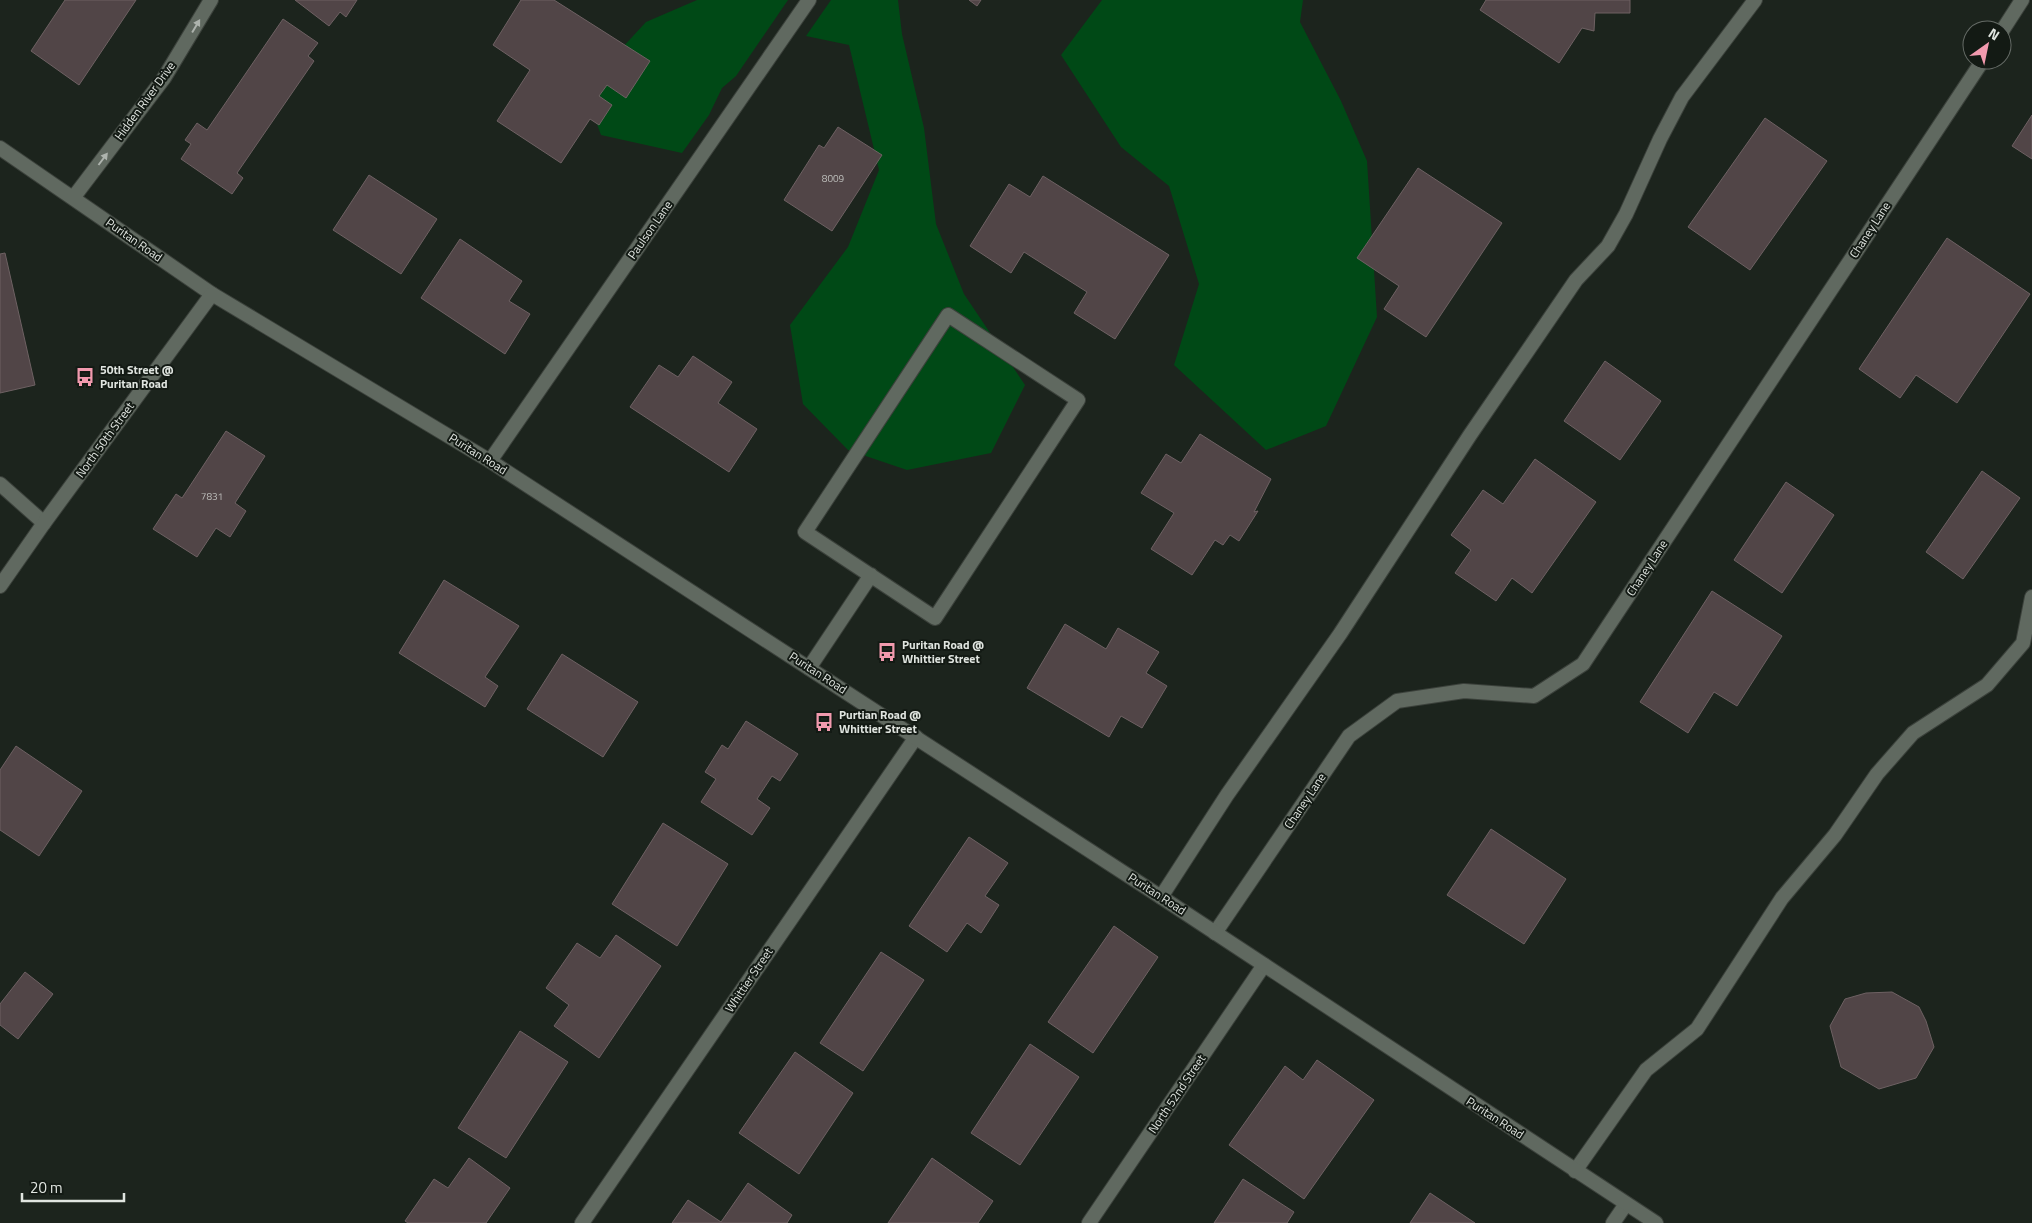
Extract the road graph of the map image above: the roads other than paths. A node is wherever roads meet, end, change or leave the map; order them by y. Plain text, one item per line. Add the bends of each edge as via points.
1 (212, 0) edge
2 (809, 0) edge
3 (1755, 0) edge
4 (2022, 0) edge
5 (2009, 20) edge
6 (1976, 70) edge
7 (0, 148) edge
8 (73, 198) junction
9 (212, 294) junction
10 (490, 461) junction
11 (0, 484) edge
12 (44, 523) junction
13 (871, 576) junction
14 (0, 586) edge
15 (2032, 597) edge
16 (810, 668) junction
17 (916, 737) junction
18 (1161, 897) junction
19 (1215, 933) junction
20 (1264, 965) junction
21 (1575, 1170) junction
22 (1626, 1204) junction
23 (582, 1223) edge
24 (1089, 1223) edge
25 (1613, 1223) edge
26 (1656, 1223) edge

8 -> 1 street, Hidden River Drive via 164,78
2 - 10 street, Paulson Lane
3 - 18 street via 1682,97 1608,246 1576,280
4 - 5 street
6 - 19 street, Chaney Lane via 1583,664 1534,696 1464,691 1397,701 1349,736
7 - 8 street, Puritan Road
8 - 9 street, Puritan Road
9 - 10 street, Puritan Road
9 - 12 street, North 50th Street
10 - 16 street, Puritan Road
11 - 12 street
12 - 14 street, North 50th Street
13 - 13 street via 805,532 948,315 1078,400 935,618
13 - 16 street
15 - 21 street via 2023,643 1987,685 1913,733 1877,774 1835,835 1782,898 1697,1029 1646,1070
16 - 17 street, Puritan Road
17 - 18 street, Puritan Road
17 - 23 street, Whittier Street
18 - 19 street, Puritan Road
19 - 20 street, Puritan Road
20 - 21 street, Puritan Road
20 - 24 street, North 52nd Street
21 - 22 street, Puritan Road
22 - 25 street
22 - 26 street, Puritan Road

